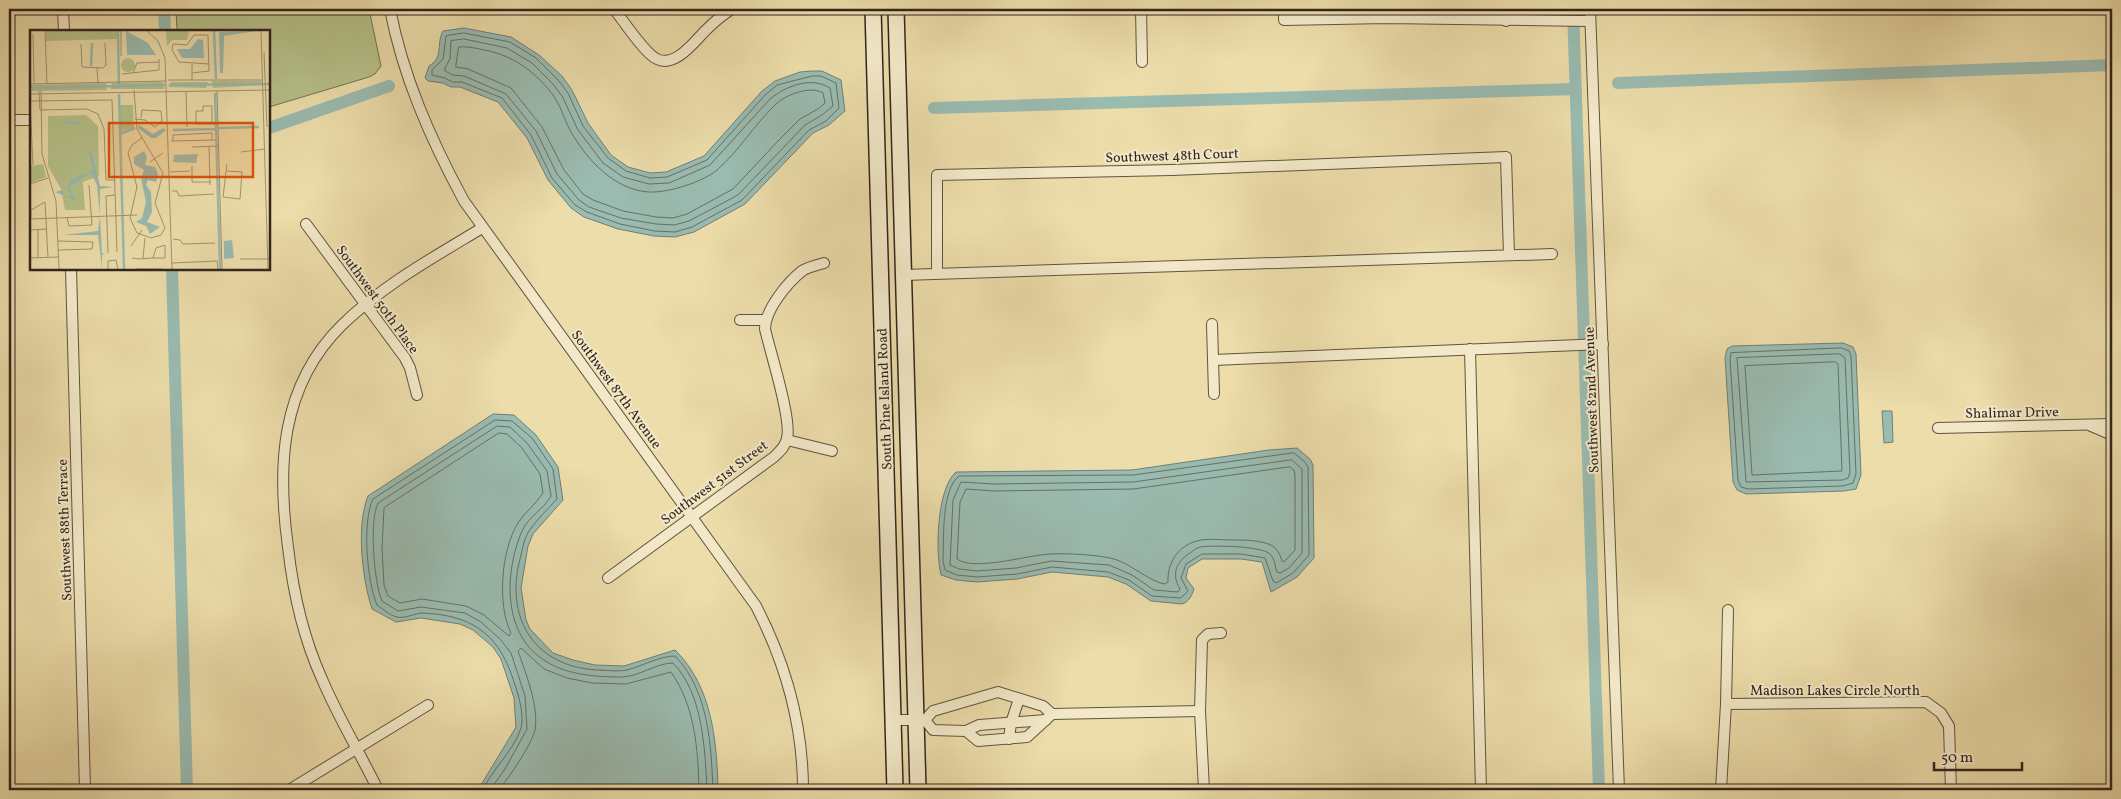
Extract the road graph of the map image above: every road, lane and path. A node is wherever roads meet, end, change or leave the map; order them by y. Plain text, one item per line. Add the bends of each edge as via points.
1 (63, 9) edge
2 (390, 9) edge
3 (614, 9) edge
4 (732, 9) edge
5 (873, 9) edge
6 (896, 9) edge
7 (1141, 9) edge
8 (1284, 9) edge
9 (1506, 9) edge
10 (1590, 9) edge
11 (1386, 14) edge
12 (1506, 21) junction
13 (1590, 21) junction
14 (64, 30) edge
15 (1142, 62) dead end
16 (9, 120) edge
17 (30, 120) edge
18 (306, 224) dead end
19 (482, 228) junction
20 (1552, 254) dead end
21 (1509, 255) junction
22 (824, 262) dead end
23 (71, 270) edge
24 (937, 273) junction
25 (904, 275) junction
26 (366, 304) junction
27 (740, 320) dead end
28 (765, 320) junction
29 (1212, 324) dead end
30 (1603, 344) junction
31 (1470, 349) junction
32 (1214, 360) junction
33 (1214, 394) dead end
34 (416, 396) dead end
35 (885, 421) junction
36 (908, 421) junction
37 (2088, 424) junction
38 (2112, 424) edge
39 (1938, 428) dead end
40 (2112, 435) edge
41 (787, 440) junction
42 (832, 451) dead end
43 (692, 516) junction
44 (608, 578) dead end
45 (1728, 610) dead end
46 (1221, 633) dead end
47 (1019, 698) junction
48 (1726, 704) junction
49 (428, 705) dead end
50 (1200, 711) junction
51 (1049, 717) junction
52 (894, 720) junction
53 (921, 720) junction
54 (1011, 723) junction
55 (966, 731) junction
56 (1008, 739) junction
57 (356, 749) junction
58 (85, 790) edge
59 (289, 790) edge
60 (378, 790) edge
61 (803, 790) edge
62 (896, 790) edge
63 (918, 790) edge
64 (1204, 790) edge
65 (1481, 790) edge
66 (1620, 790) edge
67 (1721, 790) edge
68 (1951, 790) edge

1 - 14 street
2 - 19 street, Southwest 87th Avenue via 416,101 447,170
3 - 4 street via 652,56 664,61 684,51
5 - 35 main road, South Pine Island Road
6 - 25 main road, South Pine Island Road
7 - 15 street
8 - 11 street via 1284,20
9 - 12 street
10 - 13 street, Southwest 82nd Avenue
11 - 12 street
12 - 13 street
13 - 30 street, Southwest 82nd Avenue
16 - 17 street
18 - 26 street, Southwest 50th Place
19 - 26 street via 400,278
19 - 43 street, Southwest 87th Avenue
20 - 21 street
21 - 24 street
21 - 24 street, Southwest 48th Court via 1506,157 937,175
22 - 28 street via 804,270 795,278
23 - 58 street, Southwest 88th Terrace
24 - 25 street
25 - 36 main road, South Pine Island Road
26 - 34 street, Southwest 50th Place via 405,358
26 - 57 street via 341,326 307,372 288,424 282,469 284,518 300,616 322,679
27 - 28 street
28 - 41 street, Southwest 51st Street via 788,422
29 - 32 street
30 - 31 street
30 - 66 street, Southwest 82nd Avenue
31 - 32 street
31 - 65 street
32 - 33 street
35 - 36 main road
35 - 52 main road, South Pine Island Road
36 - 53 main road, South Pine Island Road
37 - 38 street, Shalimar Drive
37 - 39 street, Shalimar Drive
37 - 40 street, Shalimar Drive
41 - 42 street
41 - 43 street, Southwest 51st Street via 774,457
43 - 44 street, Southwest 51st Street
43 - 61 street, Southwest 87th Avenue via 756,606 780,656 801,742
45 - 48 street
46 - 50 street via 1208,634 1202,640
47 - 51 street via 1043,706
47 - 53 street via 998,692 933,711
47 - 54 street
48 - 67 street
48 - 68 street, Madison Lakes Circle North via 1926,702 1941,713 1949,726
49 - 57 street
50 - 51 street
50 - 64 street
51 - 54 street
51 - 56 street via 1027,737
52 - 53 street
52 - 62 main road, South Pine Island Road
53 - 55 street via 933,730
53 - 63 main road, South Pine Island Road
54 - 55 street via 979,725
54 - 56 street
55 - 56 street via 978,741
57 - 59 street
57 - 60 street

